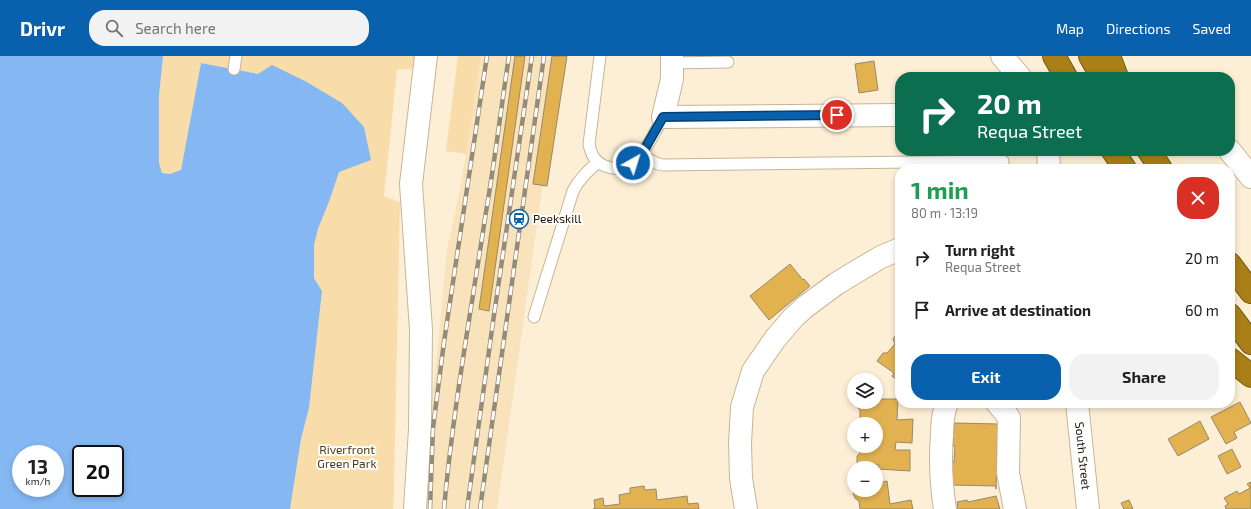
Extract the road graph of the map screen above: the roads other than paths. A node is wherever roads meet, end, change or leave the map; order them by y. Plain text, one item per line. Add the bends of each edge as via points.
1 (236, 56) edge
2 (426, 56) edge
3 (600, 56) edge
4 (1002, 56) edge
5 (672, 60) edge
6 (728, 62) dead end
7 (234, 69) dead end
8 (1016, 72) edge
9 (895, 115) edge
10 (663, 117) junction
11 (640, 155) junction
12 (1234, 156) edge
13 (1003, 161) dead end
14 (598, 162) junction
15 (1251, 177) edge
16 (895, 251) edge
17 (1235, 271) edge
18 (1251, 292) edge
19 (534, 317) dead end
20 (1235, 322) edge
21 (1251, 343) edge
22 (1235, 363) edge
23 (1251, 376) edge
24 (944, 408) edge
25 (1001, 408) edge
26 (1078, 408) edge
27 (742, 478) junction
28 (415, 509) edge
29 (730, 509) edge
30 (746, 509) edge
31 (945, 509) edge
32 (1015, 509) edge
33 (1088, 509) edge

1 - 7 lane
2 - 28 street via 411,184 421,330 420,430
3 - 14 lane via 589,144
4 - 8 street
5 - 6 lane
5 - 10 street via 672,79
9 - 10 street
10 - 11 lane
11 - 13 lane via 663,165
11 - 14 lane via 633,163 622,168 609,168
12 - 15 street
14 - 19 lane via 580,180 574,191
16 - 27 street via 836,284 805,307 775,339 753,371 742,407
17 - 18 highway
20 - 21 highway
22 - 23 highway
24 - 31 street via 940,466
25 - 32 street via 1008,418 1008,473
26 - 33 street, South Street
27 - 29 street via 738,496
27 - 30 street

